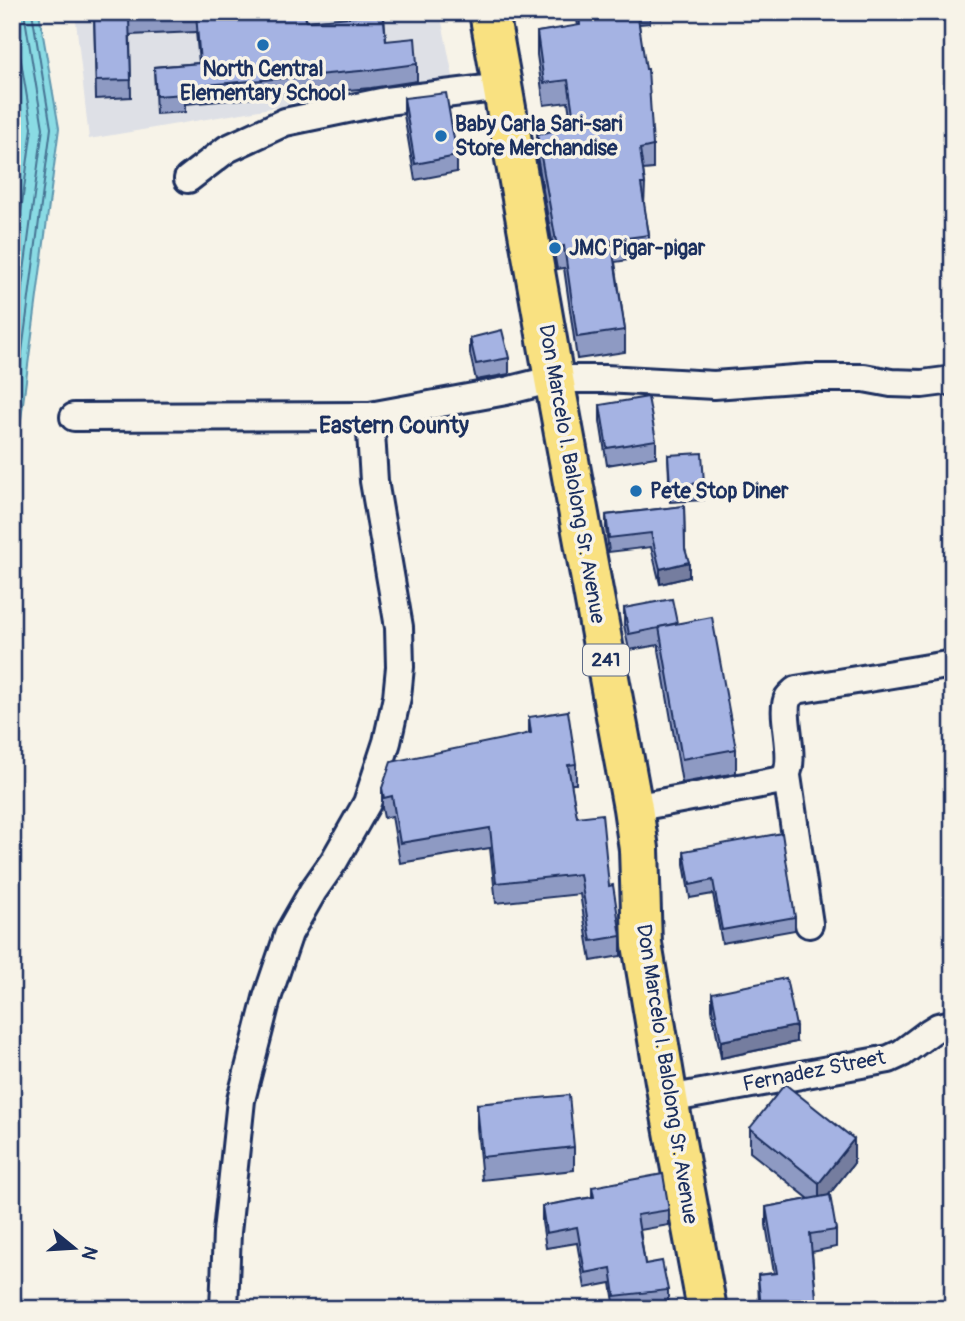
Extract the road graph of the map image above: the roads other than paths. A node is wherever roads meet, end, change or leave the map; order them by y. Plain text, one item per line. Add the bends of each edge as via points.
1 (489, 12) edge
2 (503, 86) junction
3 (188, 179) dead end
4 (554, 379) junction
5 (953, 380) edge
6 (370, 416) junction
7 (74, 417) dead end
8 (953, 664) edge
9 (787, 776) junction
10 (633, 808) junction
11 (809, 924) dead end
12 (953, 1024) edge
13 (668, 1099) junction
14 (223, 1309) edge
15 (707, 1309) edge

1 - 2 main road, Don Marcelo I. Balolong Sr. Avenue / 241
2 - 3 street via 285,122 227,149
2 - 4 main road, Don Marcelo I. Balolong Sr. Avenue / 241
4 - 5 street via 715,385 808,378 922,384
4 - 6 street
4 - 10 main road, Don Marcelo I. Balolong Sr. Avenue / 241
6 - 7 street
6 - 14 street via 374,481 399,627 397,697 367,803 289,933 267,998 241,1100
8 - 9 street via 796,691 786,706
9 - 10 street
9 - 11 street
10 - 13 main road, Don Marcelo I. Balolong Sr. Avenue / 241 via 642,944
12 - 13 street, Fernadez Street via 938,1027 889,1059
13 - 15 main road, Don Marcelo I. Balolong Sr. Avenue / 241

